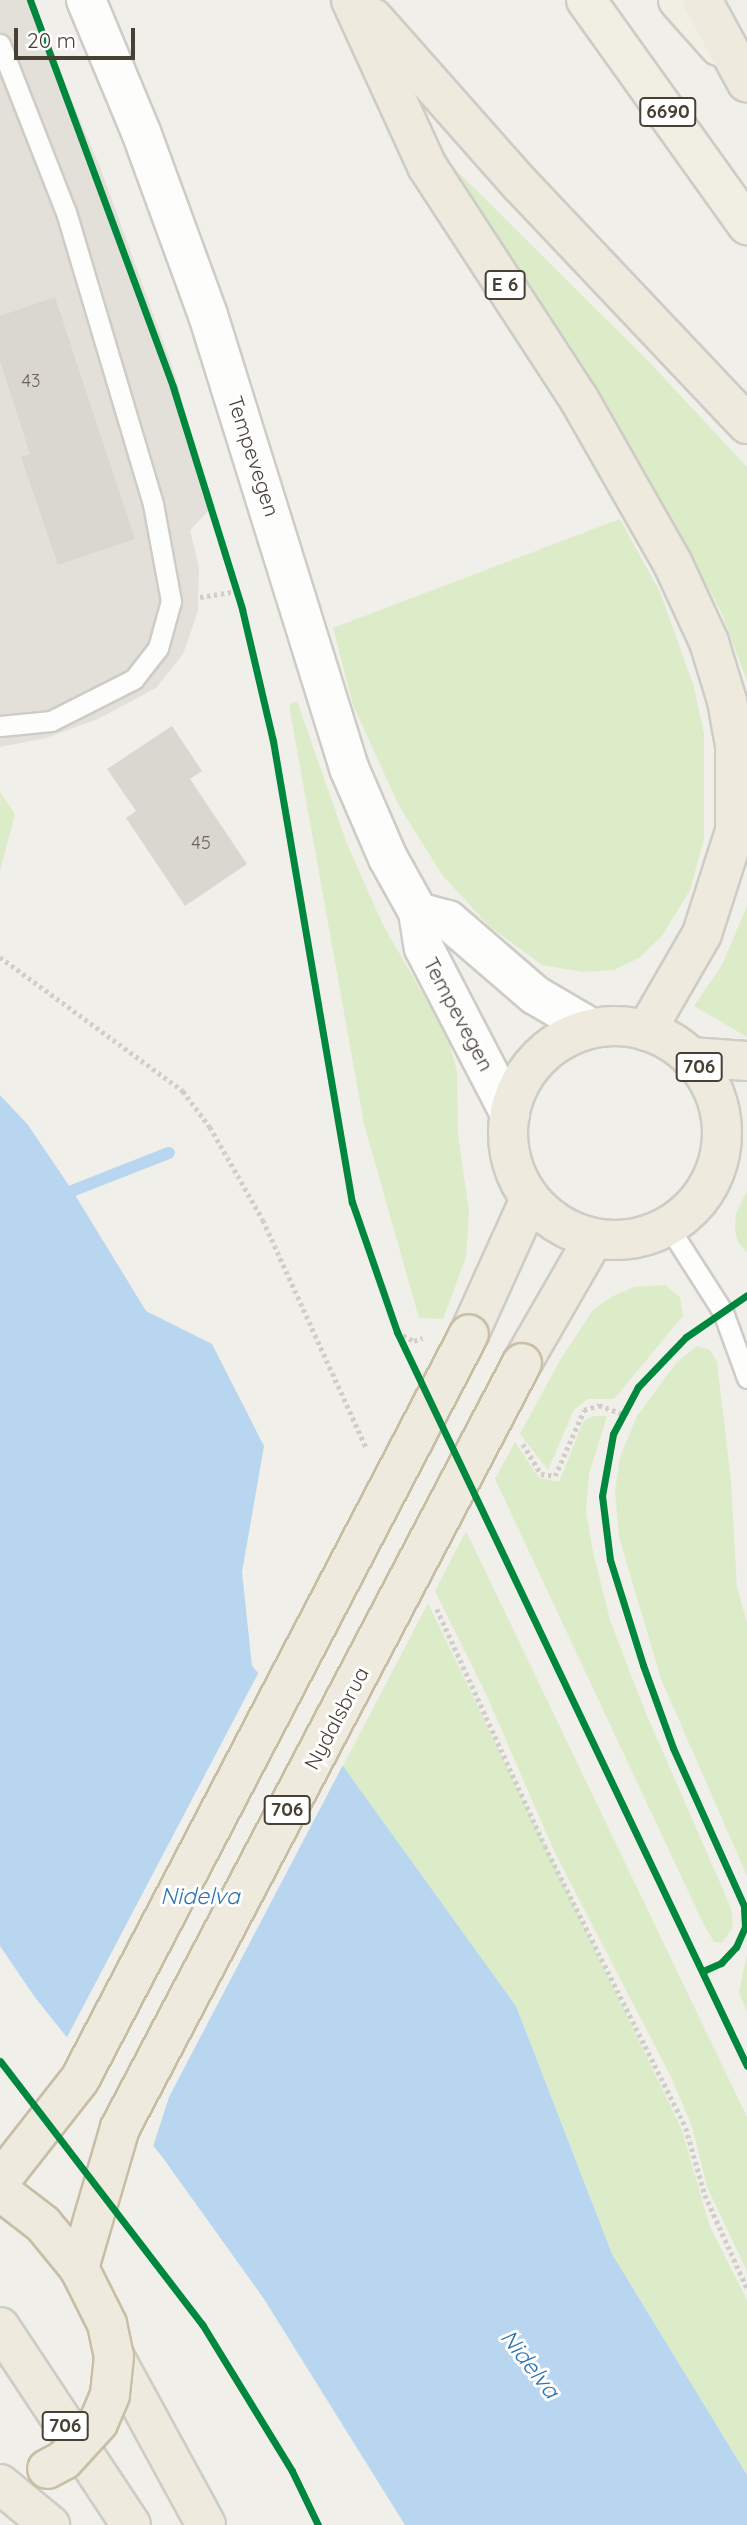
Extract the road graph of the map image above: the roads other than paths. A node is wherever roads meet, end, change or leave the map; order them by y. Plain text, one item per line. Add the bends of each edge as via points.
1 (86, 0) edge
2 (351, 0) edge
3 (358, 0) edge
4 (586, 0) edge
5 (678, 0) edge
6 (702, 0) edge
7 (0, 44) edge
8 (739, 72) edge
9 (747, 225) edge
10 (747, 424) edge
11 (0, 726) edge
12 (418, 912) junction
13 (591, 1028) junction
14 (646, 1031) junction
15 (690, 1057) junction
16 (747, 1061) edge
17 (510, 1114) junction
18 (747, 1146) edge
19 (715, 1170) junction
20 (530, 1199) junction
21 (668, 1226) junction
22 (594, 1238) junction
23 (747, 1378) edge
24 (0, 2181) edge
25 (0, 2191) edge
26 (79, 2268) junction
27 (0, 2328) edge
28 (114, 2356) junction
29 (0, 2482) edge
30 (50, 2525) edge
31 (131, 2525) edge
32 (206, 2525) edge

1 - 12 street, Tempevegen via 141,132 208,315 349,768 388,858
2 - 14 highway, E 6 via 427,166 579,399 673,565 709,642 727,701 736,745 735,831 702,934
3 - 10 highway via 512,176
4 - 9 main road, 6690
5 - 8 main road
6 - 8 highway
7 - 11 lane via 66,212 153,504 171,601 158,648 134,679 51,721
12 - 13 street, Tempevegen via 447,920 535,995
12 - 17 street, Tempevegen via 424,948
13 - 14 highway, 706 via 619,1026
13 - 17 highway, 706 via 543,1054 525,1074
14 - 15 highway, 706
15 - 16 highway, 706
15 - 19 highway, 706 via 706,1076 722,1122
17 - 20 highway, 706 via 509,1154
18 - 19 highway, 706
19 - 21 highway, 706 via 696,1202
20 - 22 highway, 706 via 570,1231
20 - 24 highway, 706, bridge via 469,1334 80,2079
21 - 22 highway, 706 via 620,1240
21 - 23 lane via 723,1312
22 - 26 highway, Nydalsbrua / 706, bridge via 522,1363 120,2128
25 - 26 highway, 706, bridge via 43,2224
26 - 28 highway, 706, bridge via 107,2324
27 - 31 highway, 706
28 - 29 highway, 706, bridge via 110,2395 98,2423 64,2460 19,2480
28 - 32 highway, 706
29 - 30 highway, 706

